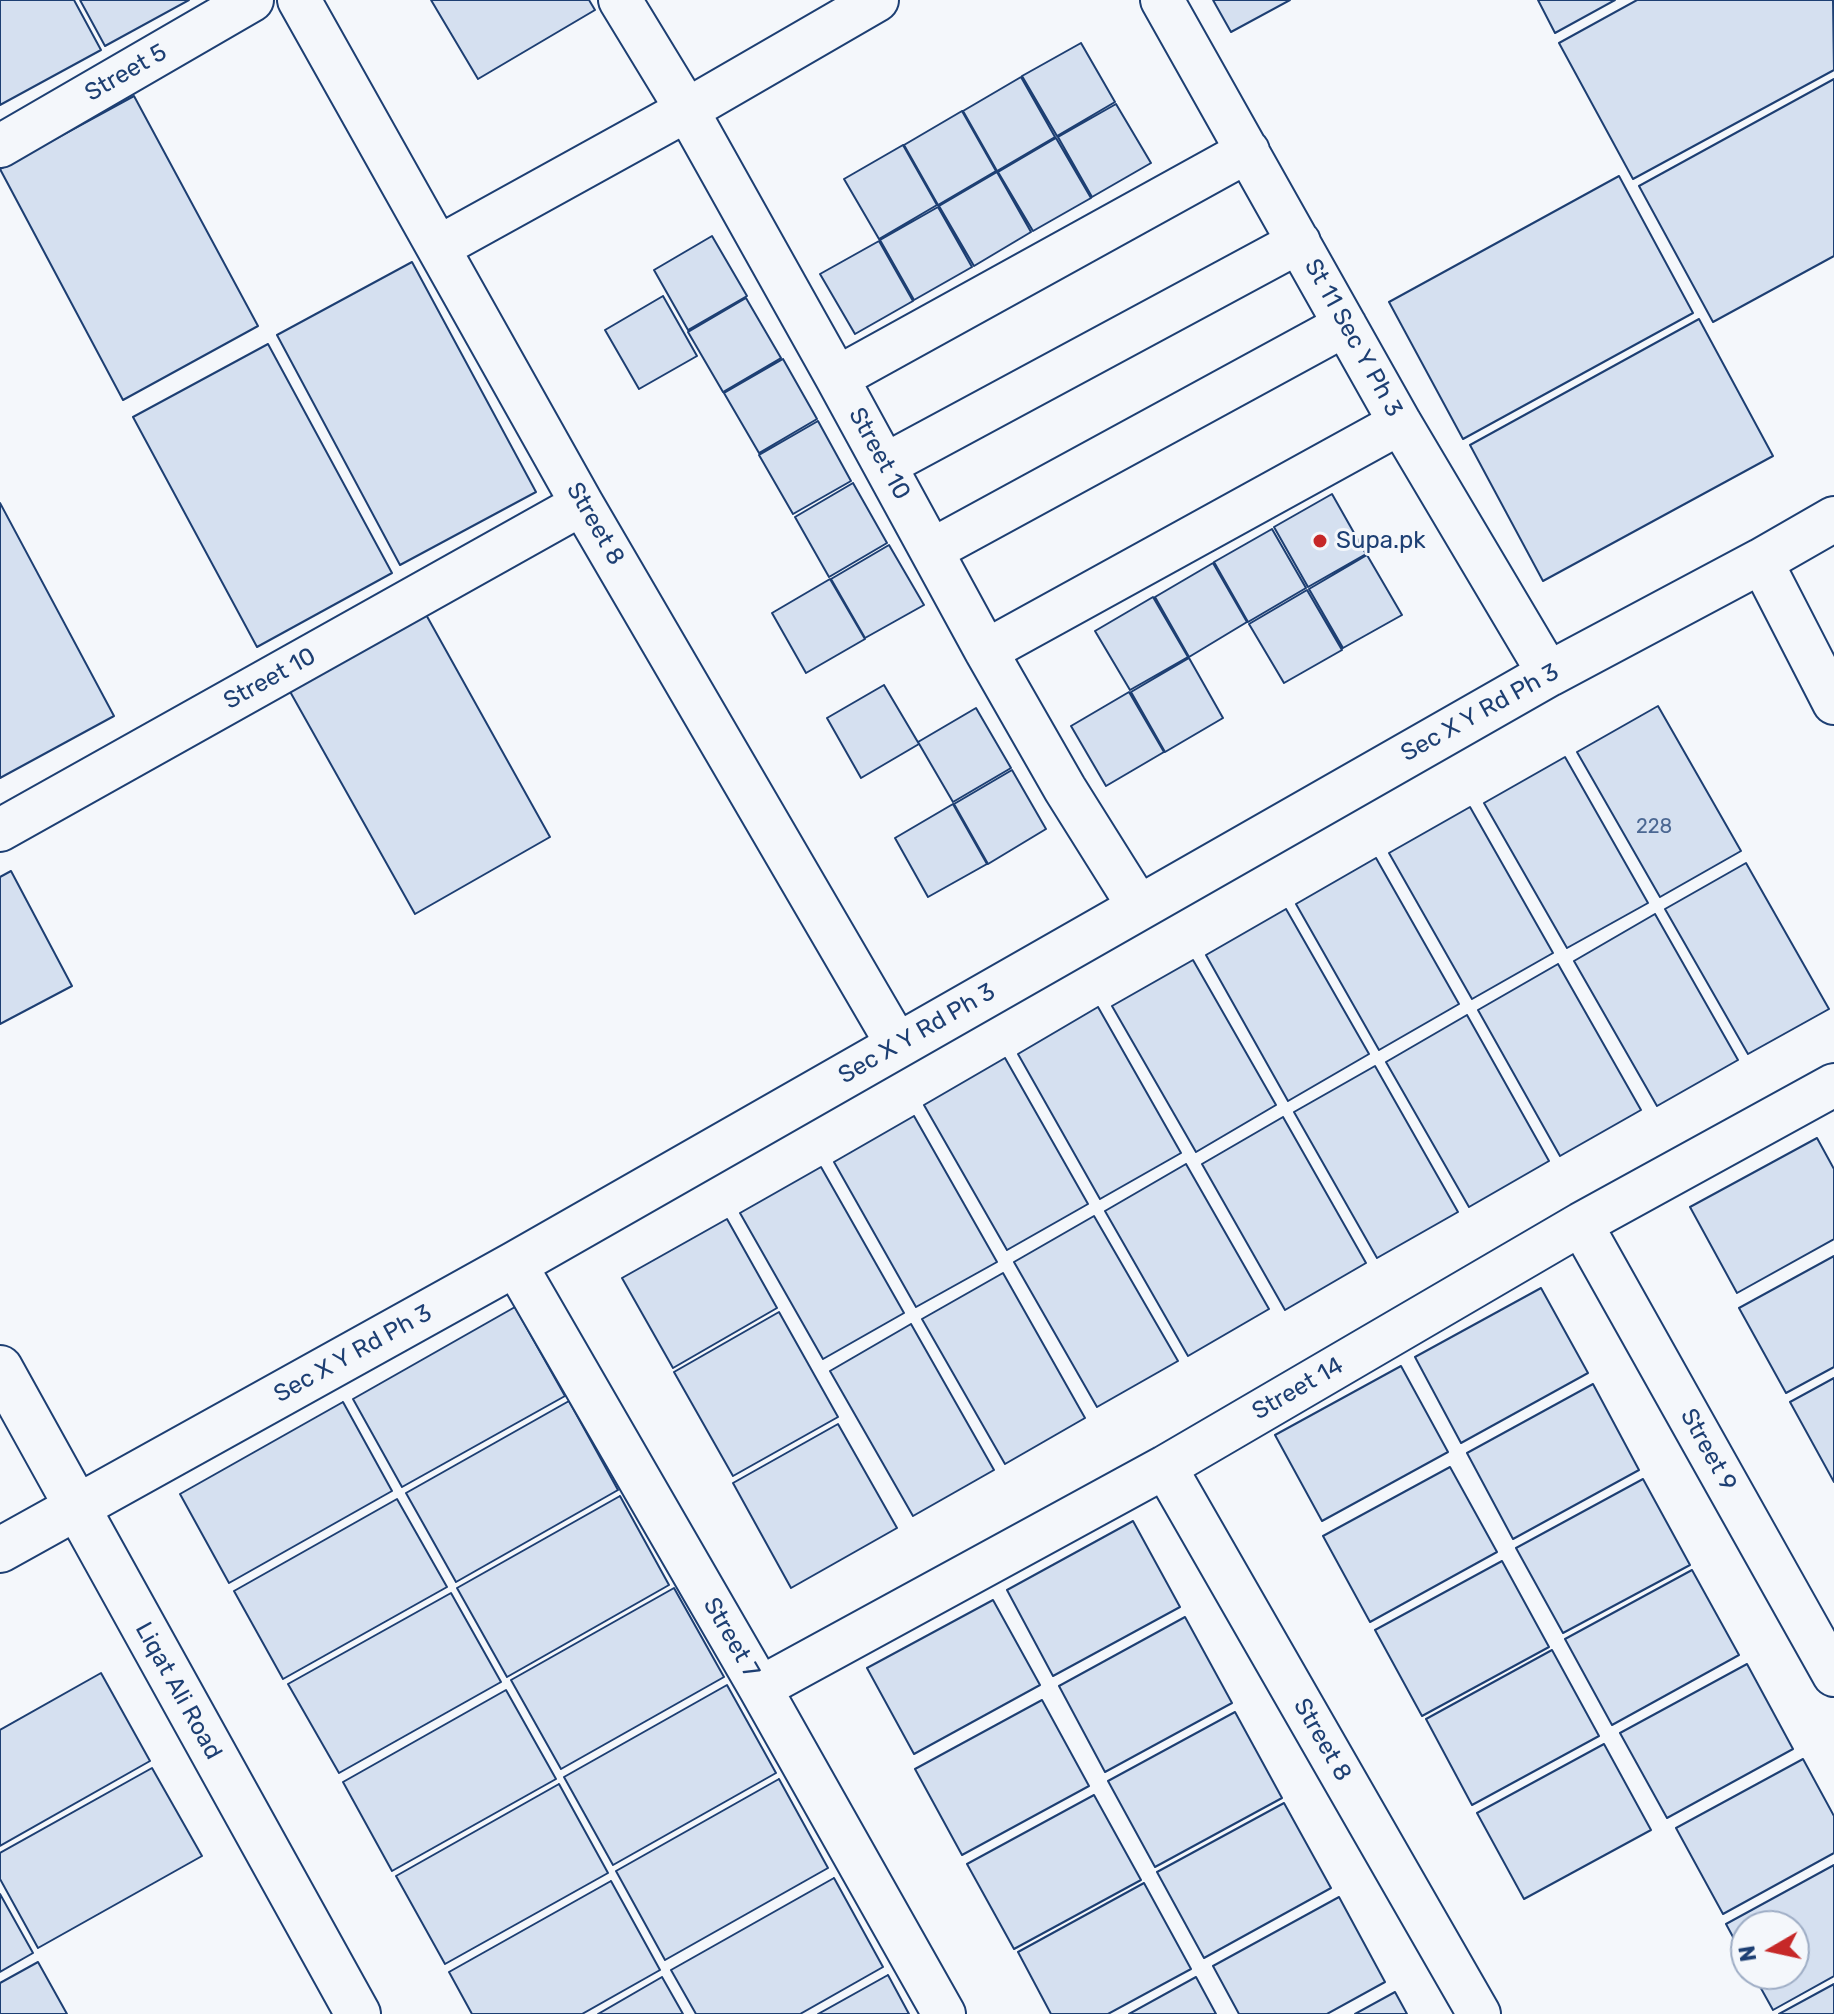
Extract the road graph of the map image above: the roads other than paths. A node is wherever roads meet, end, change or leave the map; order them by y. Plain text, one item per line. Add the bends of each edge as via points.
1 (252, 0) edge
2 (299, 0) edge
3 (620, 0) edge
4 (877, 0) edge
5 (1162, 0) edge
6 (687, 110) junction
7 (0, 146) edge
8 (1248, 151) junction
9 (1299, 242) junction
10 (439, 247) junction
11 (1345, 325) junction
12 (837, 378) junction
13 (1400, 423) junction
14 (885, 465) junction
15 (582, 504) junction
16 (1834, 519) edge
17 (932, 550) junction
18 (1761, 561) junction
19 (986, 651) junction
20 (1549, 674) junction
21 (1834, 703) edge
22 (0, 830) edge
23 (1139, 907) junction
24 (897, 1044) junction
25 (1834, 1085) edge
26 (1581, 1224) junction
27 (515, 1264) junction
28 (0, 1368) edge
29 (1165, 1467) junction
30 (76, 1508) junction
31 (0, 1550) edge
32 (1834, 1675) edge
33 (760, 1688) junction
34 (358, 2014) edge
35 (944, 2014) edge
36 (1479, 2014) edge

1 - 7 street, Street 5
2 - 10 street, Street 8
3 - 6 street, Street 10
4 - 6 street
5 - 8 street, St 11 Sec Y Ph 3
6 - 10 street
6 - 12 street, Street 10
8 - 9 street, St 11 Sec Y Ph 3
8 - 12 street
9 - 11 street, St 11 Sec Y Ph 3
9 - 14 street
10 - 15 street, Street 8
11 - 13 street, St 11 Sec Y Ph 3
11 - 17 street
12 - 14 street, Street 10
13 - 19 street
13 - 20 street, St 11 Sec Y Ph 3
14 - 17 street, Street 10
15 - 22 street, Street 10
15 - 24 street, Street 8
16 - 18 street, Sec X Y Rd Ph 3
17 - 19 street, Street 10
18 - 20 street, Sec X Y Rd Ph 3
18 - 21 street
19 - 23 street, Street 10
20 - 23 street, Sec X Y Rd Ph 3
23 - 24 street, Sec X Y Rd Ph 3
24 - 27 street, Sec X Y Rd Ph 3
25 - 26 street, Street 14
26 - 29 street, Street 14
26 - 32 street, Street 9
27 - 30 street, Sec X Y Rd Ph 3
27 - 33 street, Street 7
28 - 30 street, Liqat Ali Road
29 - 33 street, Street 14
29 - 36 street, Street 8
30 - 31 street, Sec X Y Rd Ph 3
30 - 34 street, Liqat Ali Road
33 - 35 street, Street 7

